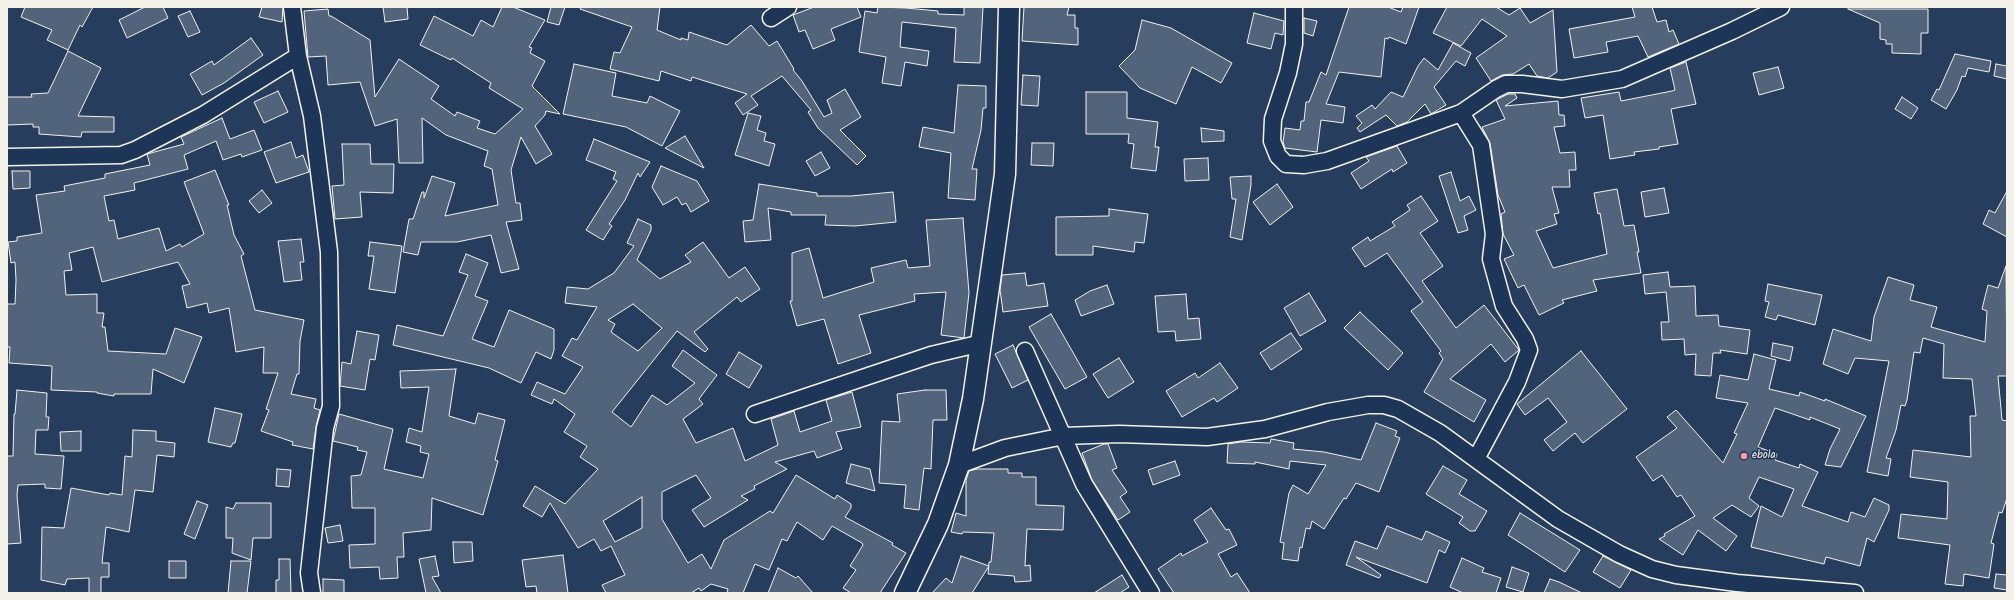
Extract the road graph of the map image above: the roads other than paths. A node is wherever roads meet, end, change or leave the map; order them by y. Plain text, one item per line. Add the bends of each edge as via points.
1 (292, 7) edge
2 (788, 7) edge
3 (1009, 7) edge
4 (1294, 7) edge
5 (1781, 7) edge
6 (771, 18) dead end
7 (298, 56) junction
8 (1461, 113) junction
9 (7, 157) edge
10 (982, 343) junction
11 (1026, 351) dead end
12 (755, 414) dead end
13 (1064, 436) junction
14 (1476, 459) junction
15 (959, 465) junction
16 (1736, 588) edge
17 (312, 593) edge
18 (905, 593) edge
19 (1151, 593) edge
20 (1855, 593) edge

1 - 7 street
2 - 6 street
3 - 10 main road via 1005,174
4 - 8 street via 1294,44 1288,73 1273,119 1272,141 1278,156 1286,164 1304,165 1327,161
5 - 8 street via 1622,79 1562,89 1506,84
7 - 9 street via 203,115 121,155
7 - 17 street via 312,116 329,252 331,406 325,428 309,573
8 - 14 street via 1481,145 1494,234 1490,259 1504,306 1529,350 1517,382
10 - 12 street via 931,355
10 - 15 main road
11 - 13 street
13 - 14 street via 1119,434 1207,437 1265,429 1368,404 1398,409 1440,433
13 - 15 street via 1006,448
13 - 19 street via 1084,484
14 - 16 street via 1558,519 1619,554 1652,569
15 - 18 main road via 938,524
16 - 20 street

